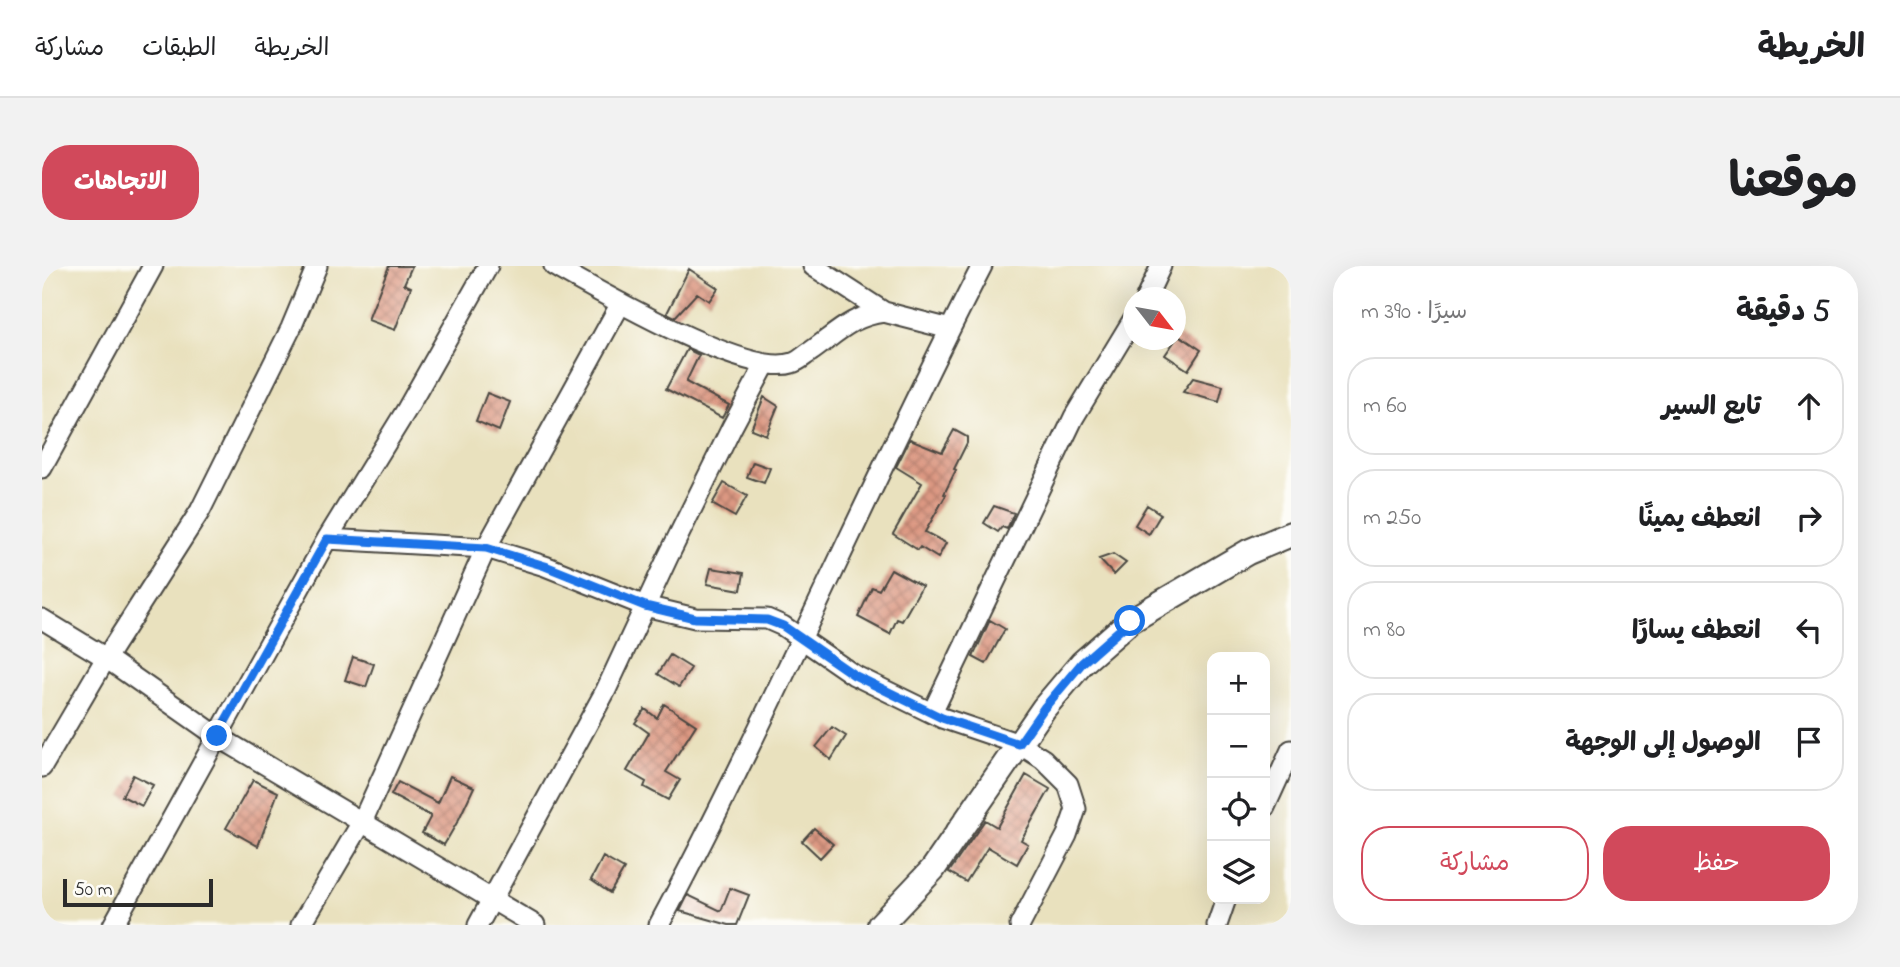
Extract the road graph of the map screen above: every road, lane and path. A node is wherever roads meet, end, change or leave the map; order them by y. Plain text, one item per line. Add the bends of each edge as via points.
1 (153, 266) edge
2 (317, 266) edge
3 (488, 266) edge
4 (554, 266) edge
5 (813, 266) edge
6 (982, 266) edge
7 (1161, 266) edge
8 (1151, 287) edge
9 (621, 303) junction
10 (884, 312) junction
11 (950, 329) junction
12 (1123, 335) edge
13 (765, 365) junction
14 (42, 468) edge
15 (1291, 534) edge
16 (327, 539) junction
17 (486, 548) junction
18 (645, 606) junction
19 (42, 618) edge
20 (802, 640) junction
21 (106, 658) junction
22 (932, 713) junction
23 (217, 736) junction
24 (1019, 744) junction
25 (1291, 750) edge
26 (42, 767) edge
27 (1270, 796) edge
28 (362, 822) junction
29 (492, 899) junction
30 (1224, 904) edge
31 (113, 925) edge
32 (301, 925) edge
33 (478, 925) edge
34 (535, 925) edge
35 (659, 925) edge
36 (880, 925) edge
37 (1020, 925) edge
38 (1217, 925) edge

1 - 14 street
2 - 21 street via 200,511
3 - 16 street
4 - 9 street
5 - 10 street
6 - 11 street
7 - 8 street
9 - 13 street via 726,353
9 - 17 street
10 - 11 street
10 - 13 street via 866,314 847,324 793,363
11 - 20 street
12 - 22 street via 1074,417
13 - 18 street
15 - 24 street via 1248,552 1130,621 1082,663
16 - 17 street
16 - 23 street
17 - 18 street
17 - 28 street
18 - 20 street via 695,618 767,620
18 - 29 street via 606,690
19 - 21 street
20 - 22 street via 854,675
20 - 35 street
21 - 23 street
21 - 26 street
22 - 24 street
23 - 28 street
23 - 31 street
24 - 36 street via 933,869
24 - 37 street via 1043,759 1068,785 1076,809
25 - 27 street
28 - 29 street
28 - 32 street
29 - 33 street
29 - 34 street
30 - 38 street

